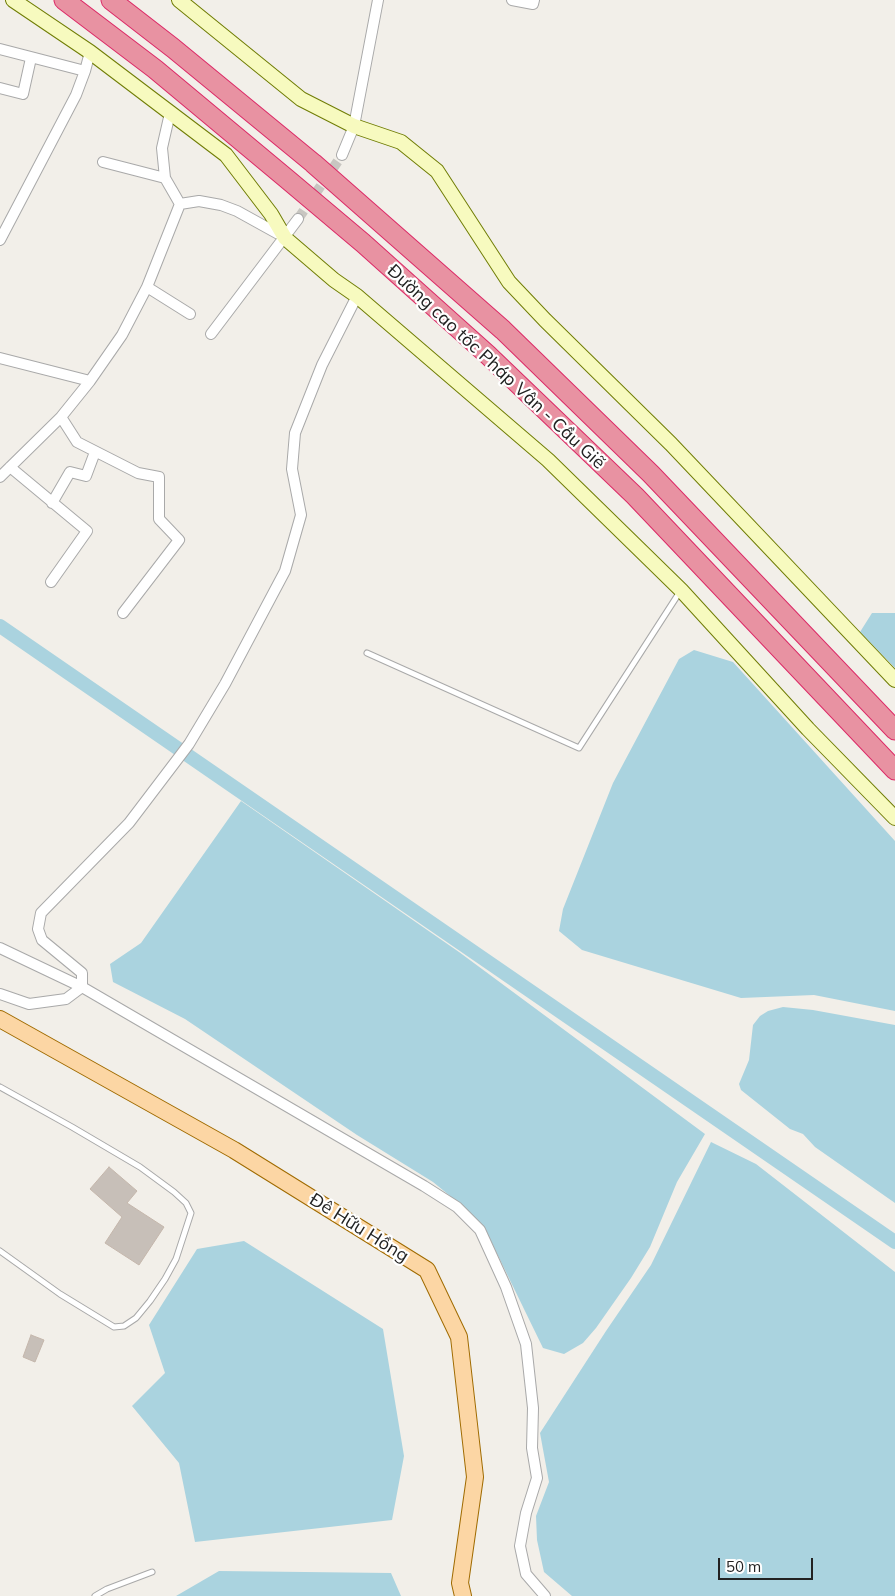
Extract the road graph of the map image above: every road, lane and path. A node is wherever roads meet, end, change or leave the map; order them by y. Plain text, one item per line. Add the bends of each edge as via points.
1 (13, 0) edge
2 (64, 0) edge
3 (111, 0) edge
4 (179, 0) edge
5 (378, 0) edge
6 (512, 0) edge
7 (534, 0) edge
8 (0, 50) edge
9 (90, 52) junction
10 (31, 58) junction
11 (85, 71) junction
12 (0, 88) edge
13 (170, 113) junction
14 (354, 126) junction
15 (342, 155) tunnel mouth
16 (103, 162) dead end
17 (165, 178) junction
18 (180, 204) junction
19 (298, 219) tunnel mouth
20 (285, 238) junction
21 (0, 240) edge
22 (147, 287) junction
23 (357, 296) junction
24 (190, 314) dead end
25 (211, 334) dead end
26 (0, 358) edge
27 (90, 381) junction
28 (61, 417) junction
29 (96, 452) junction
30 (10, 467) junction
31 (0, 477) edge
32 (52, 503) junction
33 (51, 582) dead end
34 (681, 590) junction
35 (122, 613) dead end
36 (366, 653) dead end
37 (895, 680) edge
38 (895, 730) edge
39 (895, 770) edge
40 (895, 818) edge
41 (0, 948) edge
42 (82, 987) junction
43 (0, 994) edge
44 (0, 1019) edge
45 (0, 1087) edge
46 (0, 1251) edge
47 (152, 1572) dead end
48 (95, 1596) edge
49 (463, 1596) edge
50 (546, 1596) edge

1 - 9 street
2 - 39 highway, Đường cao tốc Pháp Vân - Cầu Giẽ via 154,69 363,243 488,355 635,496
3 - 38 highway, Đường cao tốc Pháp Vân - Cầu Giẽ via 314,163 503,330 651,474
4 - 14 street via 301,99
5 - 14 street
6 - 7 street via 533,4
8 - 10 street
9 - 11 street
9 - 13 street
10 - 11 street
10 - 12 street via 23,94
11 - 21 street via 76,95
13 - 17 street via 162,148
13 - 20 street via 226,155
14 - 15 street
14 - 37 street via 401,142 437,171 509,282 671,444
16 - 17 street
17 - 18 street
18 - 20 street via 199,201 221,205
18 - 22 street
19 - 20 street
20 - 23 street
20 - 25 street
22 - 24 street
22 - 27 street via 122,335
23 - 34 street via 548,460
23 - 42 street via 322,365 295,433 292,469 301,515 285,571 189,744 129,823 41,913 38,929 42,940 82,973
26 - 27 street
27 - 28 street
28 - 29 street via 76,442
28 - 30 street
29 - 32 street via 86,476 70,472
29 - 35 street via 138,473 159,477 159,520 179,540
30 - 31 street
30 - 32 street
32 - 33 street via 87,531
34 - 36 lane via 579,748
34 - 40 street via 808,729
41 - 42 street
42 - 43 street via 66,999 29,1004
42 - 50 street via 457,1206 480,1230 506,1287 526,1344 533,1408 532,1448 537,1478 520,1546 526,1574
44 - 49 main road, Đê Hữu Hồng via 234,1150 427,1270 459,1336 476,1477 460,1583
45 - 46 lane via 140,1167 186,1203 190,1213 176,1258 165,1279 136,1318 124,1326 114,1327
47 - 48 lane

